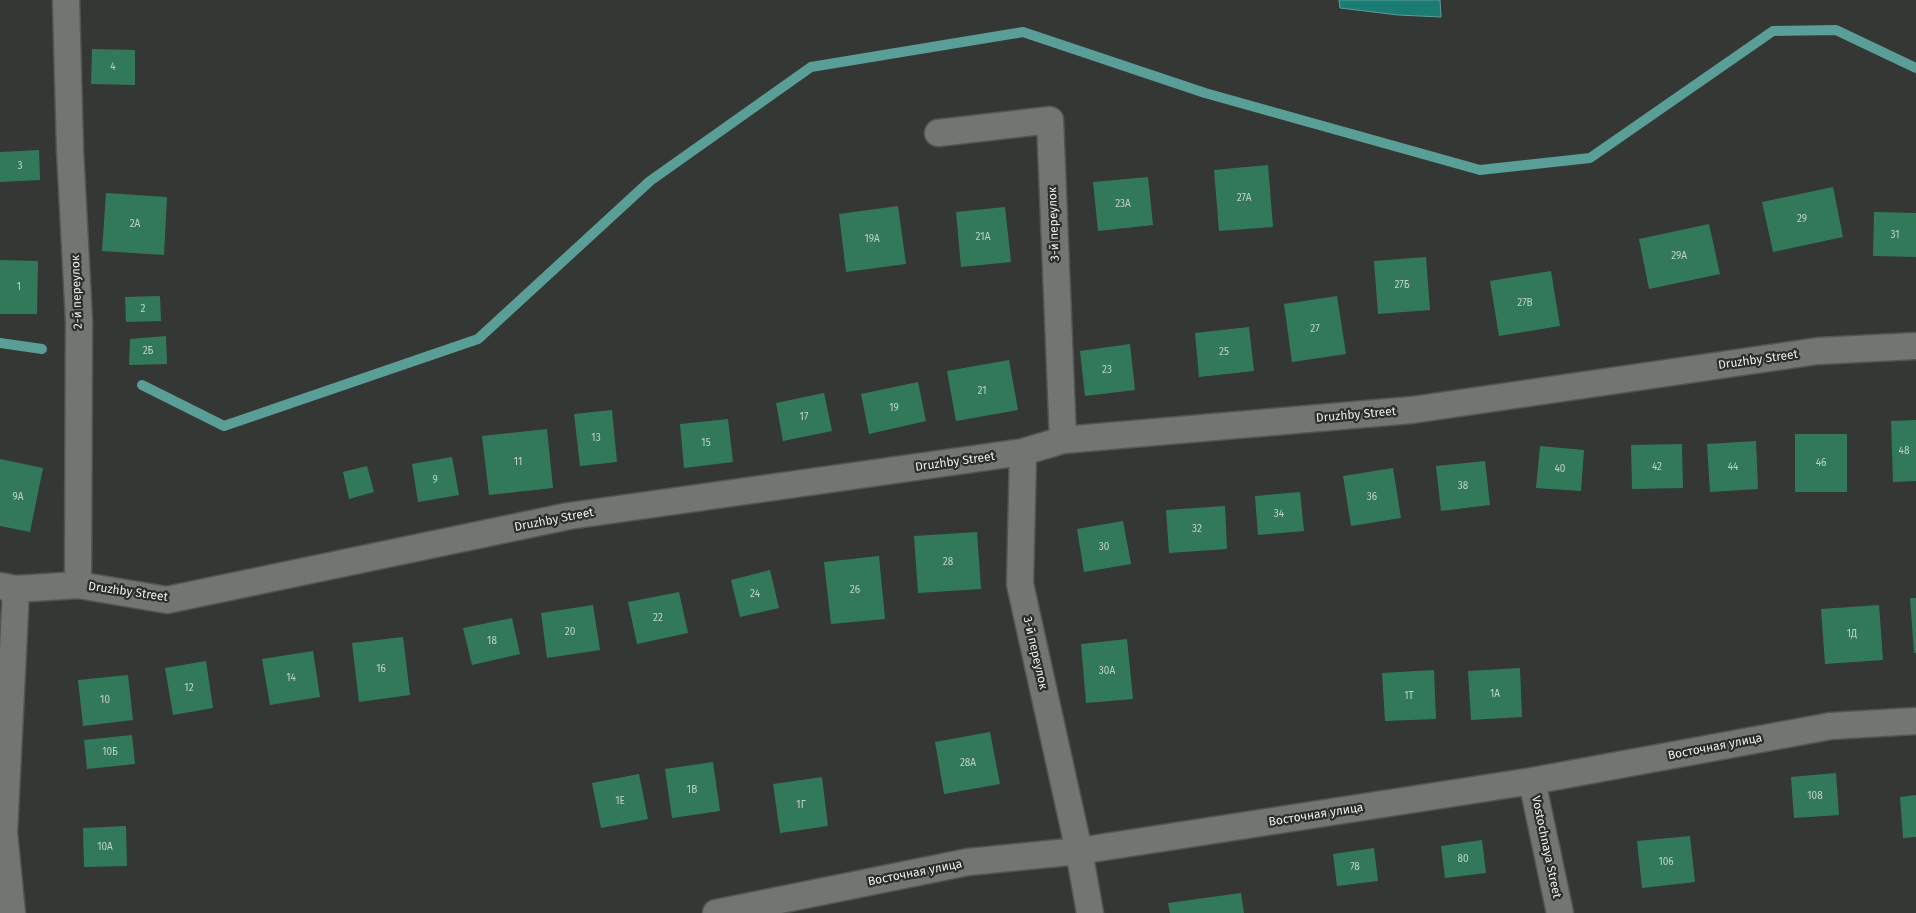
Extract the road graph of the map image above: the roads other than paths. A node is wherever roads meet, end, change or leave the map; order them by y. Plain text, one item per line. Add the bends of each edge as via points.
1 (66, 0) edge
2 (938, 133) dead end
3 (1916, 346) edge
4 (1063, 440) junction
5 (1023, 452) junction
6 (78, 585) junction
7 (8, 588) edge
8 (1916, 720) edge
9 (1532, 781) junction
10 (1079, 851) junction
11 (12, 913) edge
12 (716, 913) edge
13 (1090, 913) edge
14 (1560, 913) edge

1 - 6 street, 2-й переулок via 79,321
2 - 4 street, 3-й переулок via 1050,120
3 - 4 street, Druzhby Street via 1818,351 1412,410
4 - 5 street, Druzhby Street
5 - 6 street, Druzhby Street via 569,516 167,600
5 - 10 street, 3-й переулок via 1020,584
6 - 7 street, Druzhby Street
7 - 11 street via 4,833
8 - 9 street, Восточная улица via 1830,726
9 - 10 street, Восточная улица
9 - 14 street, Vostochnaya Street
10 - 12 street, Восточная улица via 968,862
10 - 13 street, 3-й переулок

